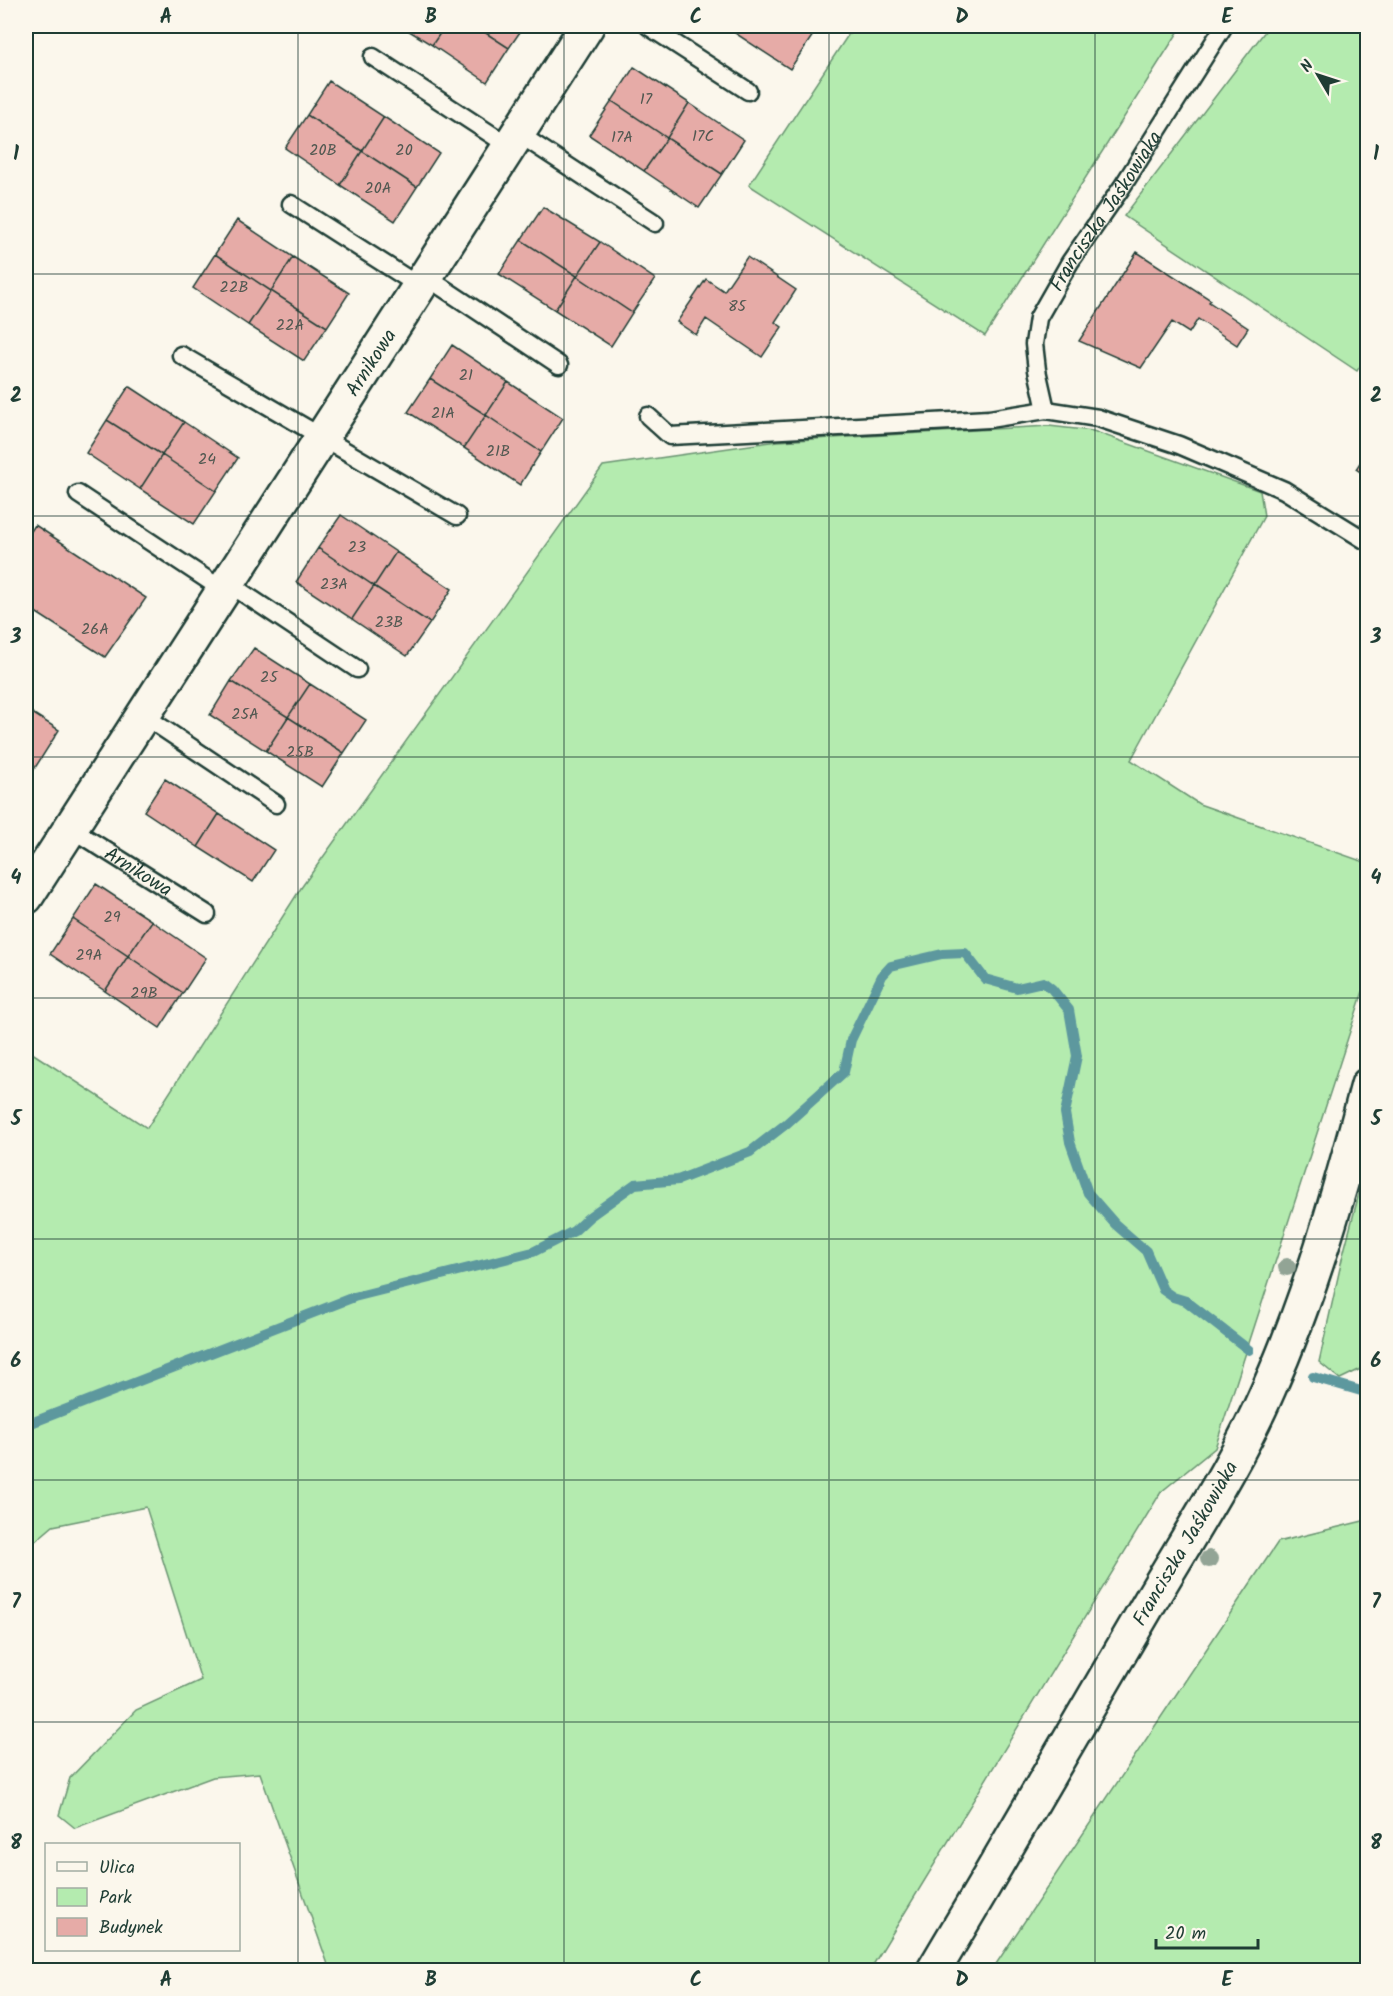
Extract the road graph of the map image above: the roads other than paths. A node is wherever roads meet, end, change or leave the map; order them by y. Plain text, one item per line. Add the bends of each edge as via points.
1 (587, 26) edge
2 (648, 26) edge
3 (1224, 26) edge
4 (373, 57) dead end
5 (748, 91) dead end
6 (514, 140) junction
7 (291, 204) dead end
8 (655, 223) dead end
9 (422, 281) junction
10 (181, 355) dead end
11 (559, 365) dead end
12 (1046, 410) junction
13 (648, 416) dead end
14 (321, 438) junction
15 (78, 494) dead end
16 (457, 516) dead end
17 (1368, 542) edge
18 (225, 587) junction
19 (357, 669) dead end
20 (143, 715) junction
21 (276, 804) dead end
22 (70, 828) junction
23 (26, 897) edge
24 (207, 914) dead end
25 (1368, 1085) edge
26 (934, 1971) edge

1 - 6 street, Arnikowa
2 - 5 lane
3 - 12 lane, Franciszka Jaśkowiaka via 1070,262 1038,318 1034,345
4 - 6 lane
6 - 8 lane
6 - 9 street, Arnikowa
7 - 9 lane
9 - 11 lane
9 - 14 street, Arnikowa
10 - 14 lane
12 - 13 lane via 989,419 670,436
12 - 17 lane via 1098,418 1179,446 1284,490
14 - 16 lane
14 - 18 street, Arnikowa
15 - 18 lane
18 - 19 lane
18 - 20 street, Arnikowa
20 - 21 lane
20 - 22 street, Arnikowa
22 - 23 street, Arnikowa
22 - 24 lane, Arnikowa
25 - 26 street, Franciszka Jaśkowiaka via 1303,1304 1253,1422

